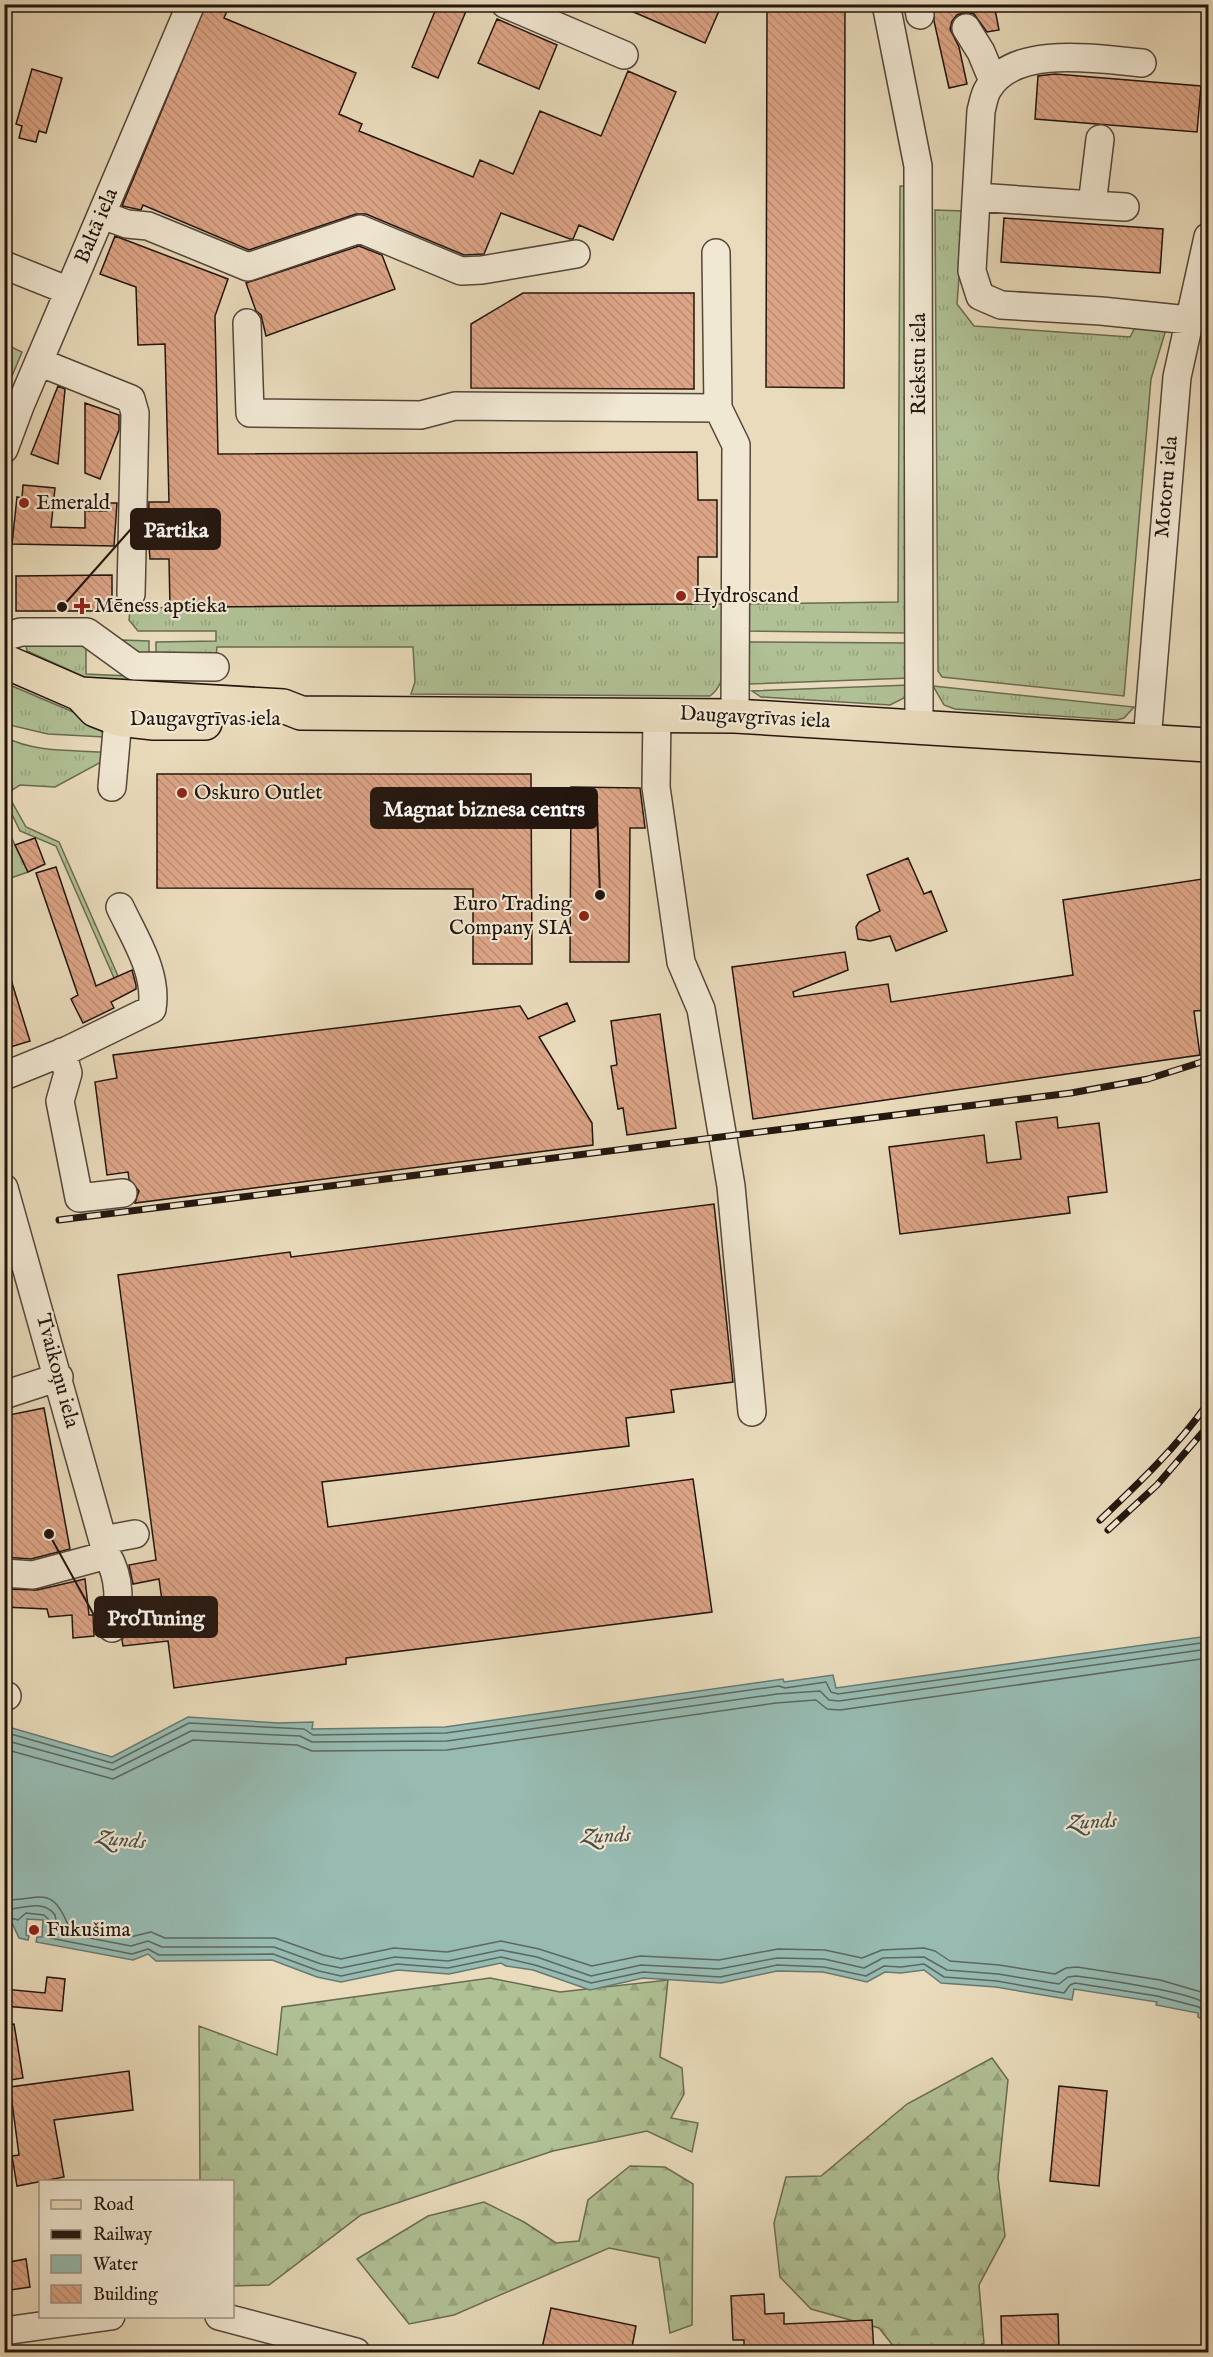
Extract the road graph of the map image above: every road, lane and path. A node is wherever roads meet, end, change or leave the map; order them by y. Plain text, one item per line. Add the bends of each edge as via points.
1 (191, 4) edge
2 (505, 4) edge
3 (886, 4) edge
4 (966, 28) dead end
5 (624, 55) dead end
6 (1142, 63) dead end
7 (993, 81) junction
8 (1100, 139) dead end
9 (977, 197) junction
10 (1092, 205) junction
11 (1125, 207) dead end
12 (104, 210) junction
13 (1209, 237) edge
14 (716, 253) dead end
15 (576, 254) dead end
16 (4, 265) edge
17 (69, 291) junction
18 (247, 323) dead end
19 (1195, 325) edge
20 (39, 363) junction
21 (718, 408) junction
22 (4, 449) edge
23 (131, 594) dead end
24 (4, 637) edge
25 (4, 661) edge
26 (215, 667) dead end
27 (80, 694) junction
28 (301, 713) junction
29 (657, 714) junction
30 (735, 716) junction
31 (118, 718) junction
32 (919, 726) junction
33 (1147, 741) junction
34 (1209, 745) edge
35 (112, 787) dead end
36 (120, 907) dead end
37 (62, 1052) junction
38 (4, 1076) edge
39 (4, 1188) edge
40 (123, 1192) dead end
41 (58, 1377) junction
42 (4, 1395) edge
43 (752, 1412) dead end
44 (135, 1534) dead end
45 (105, 1547) junction
46 (4, 1573) edge
47 (112, 1628) dead end
48 (97, 2318) edge
49 (227, 2318) edge
50 (4, 2331) edge
51 (356, 2352) edge

1 - 12 street, Baltā iela
2 - 5 street
3 - 32 street, Riekstu iela via 918,166
4 - 7 street
6 - 7 street via 1041,58 1021,62
7 - 9 street via 981,111
8 - 10 street
9 - 10 street
9 - 19 street via 972,271 980,296 1001,304
10 - 11 street
12 - 15 street via 127,224 148,226 248,267 360,229 461,271
12 - 17 street, Baltā iela
13 - 19 street, Motoru iela
14 - 21 street
16 - 17 street
17 - 20 street, Baltā iela
18 - 21 street via 250,413 421,416 455,406
19 - 33 street, Motoru iela via 1179,357
20 - 22 street, Baltā iela
20 - 23 street via 131,399 135,413
21 - 30 street via 736,445
24 - 26 street via 21,632 87,632 134,666
25 - 27 main road, Daugavgrīvas iela
27 - 28 main road, Daugavgrīvas iela via 284,706
27 - 31 main road, Daugavgrīvas iela via 95,710
28 - 29 main road, Daugavgrīvas iela
28 - 31 main road, Daugavgrīvas iela via 283,723 154,723
29 - 30 main road, Daugavgrīvas iela
29 - 43 street via 656,787 681,962 701,1009 731,1186
30 - 32 main road, Daugavgrīvas iela
31 - 35 street
32 - 33 main road, Daugavgrīvas iela
33 - 34 main road, Daugavgrīvas iela
36 - 37 street via 147,965 154,992 152,1009
37 - 38 street
37 - 40 street via 68,1073 60,1101 79,1198
39 - 41 street, Tvaikoņu iela
41 - 42 street
41 - 45 street, Tvaikoņu iela
44 - 45 street
45 - 46 street via 33,1575
45 - 47 street, Tvaikoņu iela via 116,1570 118,1592
48 - 50 street
49 - 51 street

